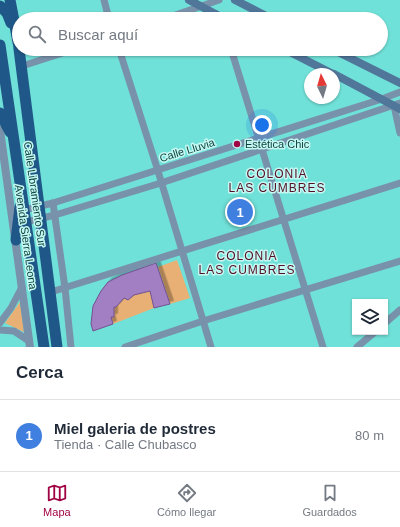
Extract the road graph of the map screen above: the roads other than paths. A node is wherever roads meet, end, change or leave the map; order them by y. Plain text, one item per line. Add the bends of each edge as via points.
1 (10, 0) edge
2 (104, 0) edge
3 (189, 0) edge
4 (219, 0) edge
5 (235, 0) edge
6 (0, 6) edge
7 (201, 6) junction
8 (12, 12) edge
9 (108, 12) edge
10 (184, 12) edge
11 (212, 12) edge
12 (258, 12) edge
13 (12, 26) edge
14 (0, 45) edge
15 (21, 56) edge
16 (53, 56) edge
17 (121, 56) edge
18 (233, 56) edge
19 (298, 56) edge
20 (346, 56) edge
21 (22, 66) junction
22 (322, 68) edge
23 (340, 77) edge
24 (400, 83) edge
25 (400, 92) edge
26 (382, 99) junction
27 (398, 106) edge
28 (0, 113) edge
29 (0, 130) edge
30 (400, 133) edge
31 (258, 139) junction
32 (14, 140) junction
33 (262, 150) junction
34 (158, 171) junction
35 (161, 183) junction
36 (400, 183) edge
37 (21, 191) junction
38 (52, 204) junction
39 (39, 207) junction
40 (24, 210) junction
41 (54, 215) junction
42 (40, 219) junction
43 (284, 219) junction
44 (26, 222) junction
45 (16, 240) junction
46 (182, 250) junction
47 (400, 261) edge
48 (22, 287) junction
49 (65, 288) junction
50 (306, 289) junction
51 (51, 292) junction
52 (400, 310) edge
53 (388, 320) edge
54 (203, 321) junction
55 (0, 323) edge
56 (0, 330) edge
57 (371, 335) edge
58 (30, 344) edge
59 (44, 347) edge
60 (57, 347) edge
61 (71, 347) edge
62 (125, 347) edge
63 (211, 347) edge
64 (324, 347) edge
65 (357, 347) edge

1 - 8 highway, Calle Libramiento Sur
2 - 9 street
3 - 7 main road
4 - 7 street
5 - 12 main road
6 - 13 highway via 7,13
7 - 10 street
7 - 11 main road
14 - 32 highway, Calle Libramiento Sur
15 - 21 highway, Calle Libramiento Sur
16 - 21 street
17 - 34 street
18 - 31 street
19 - 22 main road
20 - 24 main road
21 - 39 highway, Calle Libramiento Sur
23 - 26 main road
25 - 26 street, Calle Lluvia
26 - 27 main road
26 - 31 street, Calle Lluvia
27 - 30 street
27 - 33 street, Calle Lluvia
28 - 32 highway
29 - 45 street, Avenida Sierra Leona
31 - 33 street
31 - 34 street, Calle Lluvia
32 - 37 highway, Calle Libramiento Sur
33 - 35 street, Calle Lluvia
33 - 43 street
34 - 35 street
34 - 38 street, Calle Lluvia
35 - 41 street, Calle Lluvia
35 - 46 street
36 - 43 street
37 - 40 highway, Calle Libramiento Sur
37 - 45 highway
38 - 39 street, Calle Lluvia
38 - 41 street
39 - 40 street, Calle Lluvia
39 - 42 highway, Calle Libramiento Sur
40 - 44 highway, Calle Libramiento Sur
41 - 42 street, Calle Lluvia
41 - 49 street
42 - 44 street, Calle Lluvia
42 - 51 highway, Calle Libramiento Sur
43 - 46 street
43 - 50 street
44 - 59 highway, Calle Libramiento Sur
45 - 48 street, Avenida Sierra Leona
46 - 49 street
46 - 54 street
47 - 50 street
48 - 55 street
48 - 58 street, Avenida Sierra Leona
49 - 51 street
49 - 61 street
50 - 54 street
50 - 64 street
51 - 60 highway, Calle Libramiento Sur
52 - 53 street
54 - 62 street
54 - 63 street
56 - 58 street via 14,331
57 - 65 street

